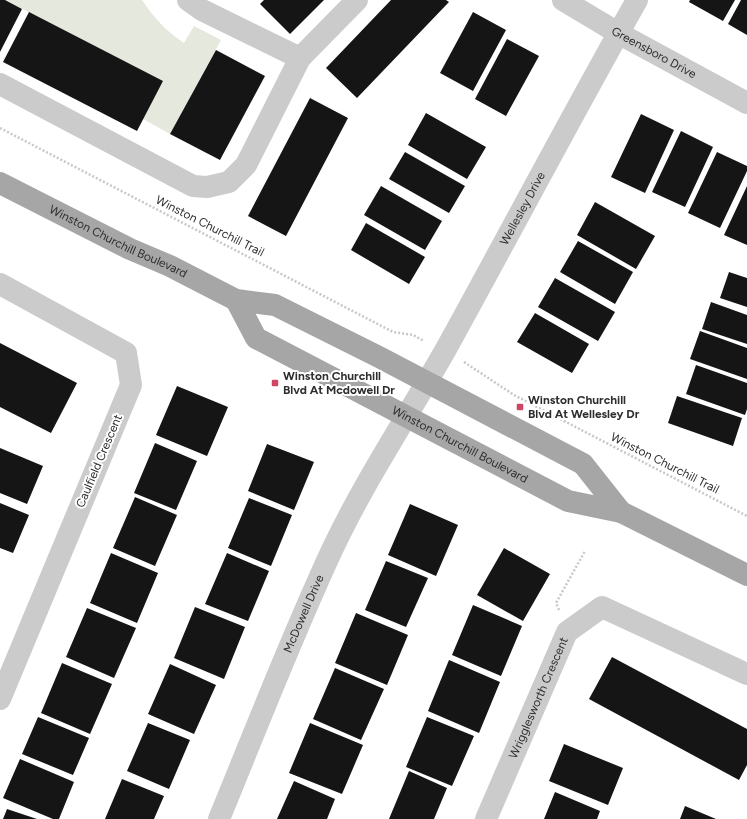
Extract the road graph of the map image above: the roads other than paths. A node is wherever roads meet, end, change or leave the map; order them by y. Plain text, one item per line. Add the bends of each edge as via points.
1 (188, 0) edge
2 (357, 0) edge
3 (563, 0) edge
4 (637, 0) edge
5 (618, 33) junction
6 (300, 58) junction
7 (0, 84) edge
8 (747, 103) edge
9 (0, 183) edge
10 (0, 284) edge
11 (236, 300) junction
12 (426, 382) junction
13 (406, 416) junction
14 (621, 512) junction
15 (747, 575) edge
16 (747, 674) edge
17 (0, 699) edge
18 (219, 819) edge
19 (486, 819) edge

1 - 6 street via 202,10
2 - 6 street
3 - 5 street, Greensboro Drive
4 - 5 street, Wellesley Drive
5 - 8 street, Greensboro Drive
5 - 12 street, Wellesley Drive
6 - 7 street via 246,165 229,182 207,187 186,183
9 - 11 main road, Winston Churchill Boulevard
10 - 17 street, Caulfield Crescent via 126,353 131,385
11 - 12 main road, Winston Churchill Boulevard via 275,305
11 - 13 main road, Winston Churchill Boulevard via 256,338
12 - 13 street, Wellesley Drive
12 - 14 main road, Winston Churchill Boulevard via 583,464
13 - 14 main road, Winston Churchill Boulevard via 568,501
13 - 18 street, McDowell Drive via 332,550
14 - 15 main road, Winston Churchill Boulevard
16 - 19 street, Wrigglesworth Crescent via 602,607 566,632

